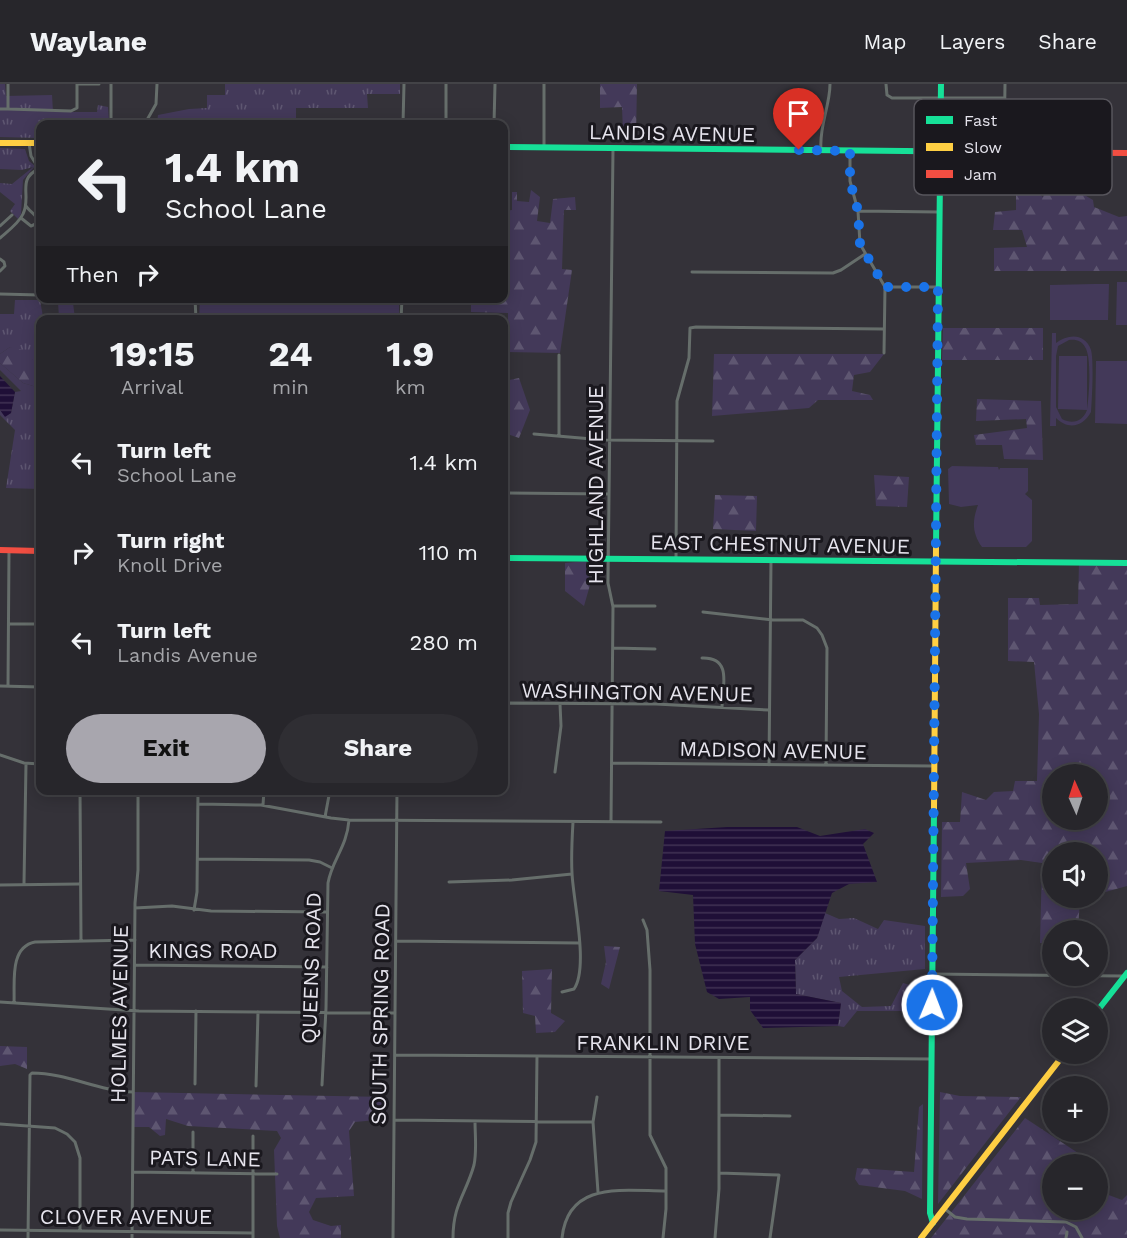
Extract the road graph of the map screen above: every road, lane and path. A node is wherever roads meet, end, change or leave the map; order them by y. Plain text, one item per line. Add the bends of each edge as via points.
1 (8, 84) edge
2 (99, 84) edge
3 (111, 84) edge
4 (157, 84) edge
5 (404, 84) edge
6 (446, 84) edge
7 (495, 84) edge
8 (544, 84) edge
9 (830, 84) edge
10 (886, 84) edge
11 (941, 84) edge
12 (1005, 84) edge
13 (940, 98) junction
14 (1005, 98) joint
15 (0, 109) edge
16 (8, 109) junction
17 (111, 120) edge
18 (147, 120) edge
19 (404, 120) edge
20 (446, 120) edge
21 (494, 120) edge
22 (0, 143) edge
23 (29, 143) junction
24 (36, 143) edge
25 (508, 147) edge
26 (544, 148) junction
27 (613, 149) junction
28 (821, 150) junction
29 (850, 151) junction
30 (914, 152) edge
31 (1112, 153) edge
32 (1127, 153) edge
33 (36, 163) edge
34 (36, 170) edge
35 (939, 195) edge
36 (26, 205) junction
37 (858, 211) junction
38 (939, 212) junction
39 (12, 215) dead end
40 (36, 215) edge
41 (21, 218) junction
42 (4, 222) junction
43 (36, 223) edge
44 (0, 226) edge
45 (11, 228) junction
46 (0, 238) edge
47 (865, 254) junction
48 (0, 259) edge
49 (0, 271) edge
50 (692, 272) dead end
51 (885, 287) junction
52 (938, 287) junction
53 (0, 294) edge
54 (36, 295) edge
55 (884, 329) junction
56 (884, 353) dead end
57 (559, 355) dead end
58 (534, 434) dead end
59 (559, 436) junction
60 (610, 440) junction
61 (677, 441) junction
62 (713, 441) dead end
63 (508, 493) edge
64 (609, 494) junction
65 (0, 550) edge
66 (9, 550) junction
67 (36, 551) edge
68 (508, 558) edge
69 (609, 559) junction
70 (676, 559) junction
71 (771, 560) junction
72 (936, 562) junction
73 (1127, 563) edge
74 (613, 606) junction
75 (655, 606) dead end
76 (703, 612) dead end
77 (770, 620) junction
78 (9, 624) junction
79 (36, 624) edge
80 (613, 648) junction
81 (655, 649) dead end
82 (702, 658) dead end
83 (0, 686) edge
84 (8, 686) junction
85 (36, 687) edge
86 (508, 704) edge
87 (560, 704) junction
88 (612, 704) junction
89 (722, 707) junction
90 (769, 710) junction
91 (0, 755) edge
92 (612, 763) junction
93 (26, 764) junction
94 (36, 764) edge
95 (769, 765) junction
96 (826, 765) junction
97 (933, 766) junction
98 (555, 772) dead end
99 (80, 795) edge
100 (138, 795) edge
101 (198, 795) edge
102 (264, 795) edge
103 (329, 795) edge
104 (397, 795) edge
105 (198, 804) junction
106 (263, 805) junction
107 (325, 817) junction
108 (349, 820) junction
109 (397, 820) junction
110 (573, 822) junction
111 (611, 822) junction
112 (661, 822) dead end
113 (198, 859) junction
114 (332, 868) junction
115 (572, 874) junction
116 (449, 882) dead end
117 (24, 883) junction
118 (79, 884) junction
119 (0, 885) edge
120 (135, 908) junction
121 (194, 910) junction
122 (327, 912) junction
123 (643, 920) dead end
124 (135, 939) junction
125 (81, 940) junction
126 (396, 941) junction
127 (579, 943) junction
128 (135, 965) junction
129 (327, 967) junction
130 (932, 974) junction
131 (1126, 975) edge
132 (562, 992) dead end
133 (1108, 998) edge
134 (0, 1002) edge
135 (14, 1003) junction
136 (134, 1011) junction
137 (196, 1011) junction
138 (258, 1012) junction
139 (325, 1013) junction
140 (395, 1013) junction
141 (394, 1055) junction
142 (537, 1056) junction
143 (651, 1057) junction
144 (719, 1058) junction
145 (932, 1059) junction
146 (1056, 1064) edge
147 (195, 1084) dead end
148 (322, 1085) dead end
149 (256, 1086) dead end
150 (134, 1092) junction
151 (597, 1097) dead end
152 (719, 1116) junction
153 (790, 1116) dead end
154 (394, 1120) junction
155 (475, 1121) junction
156 (537, 1122) junction
157 (592, 1122) junction
158 (0, 1124) edge
159 (29, 1127) junction
160 (193, 1132) dead end
161 (253, 1136) dead end
162 (133, 1173) junction
163 (193, 1173) junction
164 (719, 1173) junction
165 (253, 1174) junction
166 (277, 1174) dead end
167 (666, 1191) junction
168 (598, 1192) junction
169 (944, 1209) junction
170 (933, 1223) junction
171 (0, 1230) edge
172 (28, 1231) junction
173 (80, 1231) junction
174 (132, 1232) junction
175 (1067, 1232) dead end
176 (253, 1233) junction
177 (28, 1238) edge
178 (132, 1238) edge
179 (253, 1238) edge
180 (393, 1238) edge
181 (453, 1238) edge
182 (508, 1238) edge
183 (562, 1238) edge
184 (663, 1238) edge
185 (715, 1238) edge
186 (770, 1238) edge
187 (921, 1238) edge
188 (1066, 1238) edge
189 (1082, 1238) edge

1 - 16 street
2 - 16 street via 77,84 77,108 71,111
3 - 17 street
4 - 18 street via 156,104
5 - 19 street
6 - 20 street
7 - 21 street
8 - 26 street
9 - 28 street
10 - 13 street via 887,96 892,98
11 - 13 main road
12 - 14 street
13 - 14 street
15 - 16 street
22 - 23 main road
23 - 24 main road
23 - 33 street
25 - 26 main road, LANDIS AVENUE
26 - 27 main road, LANDIS AVENUE
27 - 28 main road, LANDIS AVENUE
27 - 60 street, HIGHLAND AVENUE
28 - 29 main road, LANDIS AVENUE
29 - 30 main road, LANDIS AVENUE
29 - 37 street via 850,181
31 - 32 main road, LANDIS AVENUE
34 - 36 street via 27,179
35 - 38 main road
36 - 40 street
36 - 41 street
37 - 38 street
37 - 47 street via 858,238
38 - 52 main road
39 - 42 street
41 - 43 street via 31,226
41 - 45 street
42 - 44 street
42 - 45 street
45 - 46 street
47 - 50 street via 832,273
47 - 51 street
48 - 49 street via 5,266
51 - 52 street
51 - 55 street
52 - 72 main road
53 - 54 street
55 - 56 street
55 - 61 street via 690,328 689,358 677,401
57 - 59 street
58 - 59 street
59 - 60 street
60 - 61 street
60 - 64 street, HIGHLAND AVENUE
61 - 62 street
61 - 70 street
63 - 64 street
64 - 69 street, HIGHLAND AVENUE
65 - 66 main road
66 - 67 main road
66 - 78 street
68 - 69 main road, EAST CHESTNUT AVENUE
69 - 70 main road, EAST CHESTNUT AVENUE
69 - 74 street, HIGHLAND AVENUE
70 - 71 main road, EAST CHESTNUT AVENUE
71 - 72 main road, EAST CHESTNUT AVENUE
71 - 77 street
72 - 73 main road, EAST CHESTNUT AVENUE
72 - 97 main road
74 - 75 street
74 - 80 street, HIGHLAND AVENUE
76 - 77 street
77 - 90 street
77 - 96 street via 802,620 817,628 825,640
78 - 79 street
78 - 84 street
80 - 81 street
80 - 88 street, HIGHLAND AVENUE
82 - 89 street via 721,664
83 - 84 street
84 - 85 street
86 - 87 street, WASHINGTON AVENUE
87 - 88 street, WASHINGTON AVENUE
87 - 98 street
88 - 89 street, WASHINGTON AVENUE
88 - 92 street, HIGHLAND AVENUE
89 - 90 street, WASHINGTON AVENUE
90 - 95 street
91 - 93 street
92 - 95 street, MADISON AVENUE
92 - 111 street, HIGHLAND AVENUE
93 - 94 street
93 - 117 street
95 - 96 street, MADISON AVENUE
96 - 97 street, MADISON AVENUE
97 - 130 main road
99 - 118 street
100 - 120 street, HOLMES AVENUE
101 - 105 street
102 - 106 street
103 - 107 street
104 - 109 street, SOUTH SPRING ROAD
105 - 106 street
105 - 113 street
106 - 107 street
107 - 108 street
108 - 109 street
108 - 114 street, QUEENS ROAD via 344,846
109 - 110 street
109 - 126 street, SOUTH SPRING ROAD
110 - 111 street
110 - 115 street
111 - 112 street
113 - 114 street via 309,860
113 - 121 street
114 - 122 street, QUEENS ROAD
115 - 116 street
115 - 127 street
117 - 118 street
117 - 119 street
118 - 125 street
120 - 121 street via 172,906
120 - 124 street, HOLMES AVENUE
121 - 122 street
122 - 129 street, QUEENS ROAD
123 - 143 street via 649,958
124 - 125 street
124 - 128 street, HOLMES AVENUE
125 - 135 street via 25,945 17,955
126 - 127 street
126 - 140 street, SOUTH SPRING ROAD
127 - 132 street via 578,981 571,991
128 - 129 street, KINGS ROAD
128 - 136 street, HOLMES AVENUE
129 - 139 street, QUEENS ROAD
130 - 131 street
130 - 145 main road
131 - 133 main road
134 - 135 street
135 - 136 street
136 - 137 street
136 - 150 street, HOLMES AVENUE
137 - 138 street
137 - 147 street
138 - 139 street
138 - 149 street
139 - 140 street
139 - 148 street, QUEENS ROAD
140 - 141 street, SOUTH SPRING ROAD
141 - 142 street, FRANKLIN DRIVE
141 - 154 street, SOUTH SPRING ROAD
142 - 143 street, FRANKLIN DRIVE
142 - 156 street
143 - 144 street, FRANKLIN DRIVE
143 - 167 street via 650,1135 666,1168
144 - 145 street, FRANKLIN DRIVE
144 - 152 street
145 - 170 main road
146 - 169 main road
150 - 159 street via 32,1073
150 - 162 street, HOLMES AVENUE
151 - 157 street
152 - 153 street
152 - 164 street
154 - 155 street
154 - 180 street, SOUTH SPRING ROAD
155 - 156 street
155 - 181 street via 475,1160 456,1207
156 - 157 street
156 - 182 street via 534,1150 508,1213
157 - 168 street
158 - 159 street
159 - 172 street
159 - 173 street via 61,1130 79,1150
160 - 163 street
161 - 165 street
162 - 163 street, PATS LANE
162 - 174 street, HOLMES AVENUE
163 - 165 street, PATS LANE
164 - 185 street
164 - 186 street via 779,1175
165 - 166 street, PATS LANE
165 - 176 street
167 - 168 street
167 - 184 street
168 - 183 street via 572,1209
169 - 170 main road
169 - 189 street via 967,1220 1066,1222 1076,1227
170 - 187 main road
171 - 172 street, CLOVER AVENUE
172 - 173 street, CLOVER AVENUE
172 - 177 street
173 - 174 street, CLOVER AVENUE
174 - 176 street, CLOVER AVENUE
174 - 178 street, HOLMES AVENUE
175 - 188 street
176 - 179 street

